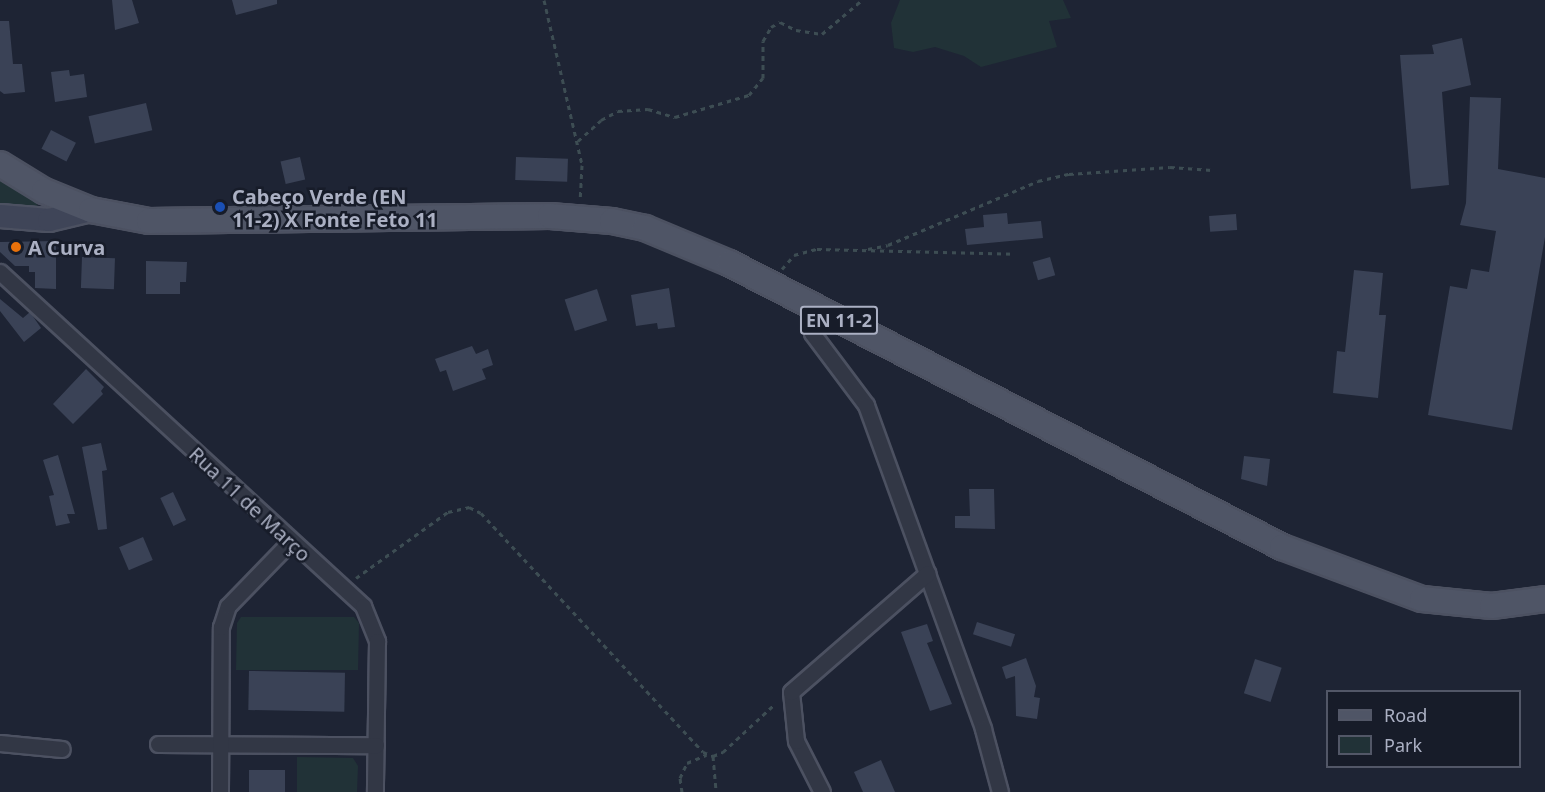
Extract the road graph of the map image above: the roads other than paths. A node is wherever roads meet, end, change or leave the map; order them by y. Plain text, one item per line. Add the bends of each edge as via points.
1 (0, 164) edge
2 (91, 210) junction
3 (0, 216) edge
4 (0, 272) edge
5 (812, 307) junction
6 (290, 542) junction
7 (928, 573) junction
8 (1545, 599) edge
9 (0, 743) edge
10 (158, 744) dead end
11 (220, 744) junction
12 (376, 745) junction
13 (62, 749) dead end
14 (220, 792) edge
15 (375, 792) edge
16 (822, 792) edge
17 (1000, 792) edge

1 - 2 main road, EN 11-2 via 44,191
2 - 3 street via 49,220
2 - 5 main road, EN 11-2 via 150,221 578,218 645,228 687,243
4 - 6 street, Rua 11 de Março
5 - 7 street via 812,333 866,405
5 - 8 main road, EN 11-2 via 1282,547 1422,599 1492,606
6 - 11 street via 228,606 221,627
6 - 12 street, Rua 11 de Março via 363,606 377,641
7 - 16 street via 791,692 796,741
7 - 17 street via 983,729
9 - 13 street
10 - 11 street
11 - 12 street
11 - 14 street
12 - 15 street, Rua 11 de Março

